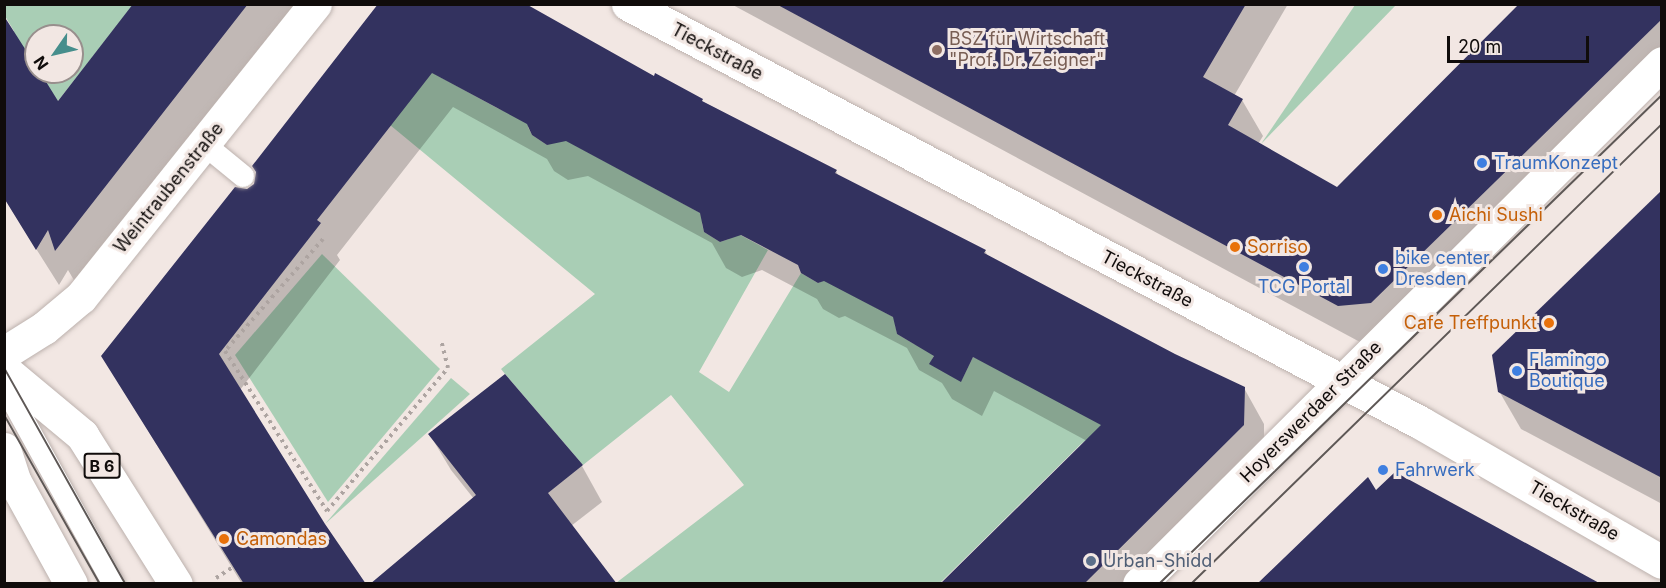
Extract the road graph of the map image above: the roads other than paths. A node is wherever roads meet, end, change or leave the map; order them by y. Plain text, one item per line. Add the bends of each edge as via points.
1 (315, 4) edge
2 (628, 4) edge
3 (1662, 63) edge
4 (205, 145) junction
5 (243, 176) dead end
6 (4, 352) edge
7 (4, 370) edge
8 (1341, 382) junction
9 (4, 385) edge
10 (4, 449) edge
11 (1662, 562) edge
12 (71, 584) edge
13 (114, 584) edge
14 (176, 584) edge
15 (1139, 584) edge

1 - 4 street, Weintraubenstraße
2 - 8 street, Tieckstraße
3 - 8 street, Hoyerswerdaer Straße
4 - 5 lane
4 - 6 street, Weintraubenstraße via 81,297 44,328
7 - 14 street, B 6 via 82,435
8 - 11 street, Tieckstraße via 1421,423
8 - 15 street, Hoyerswerdaer Straße
9 - 13 lane
10 - 12 street via 15,482

